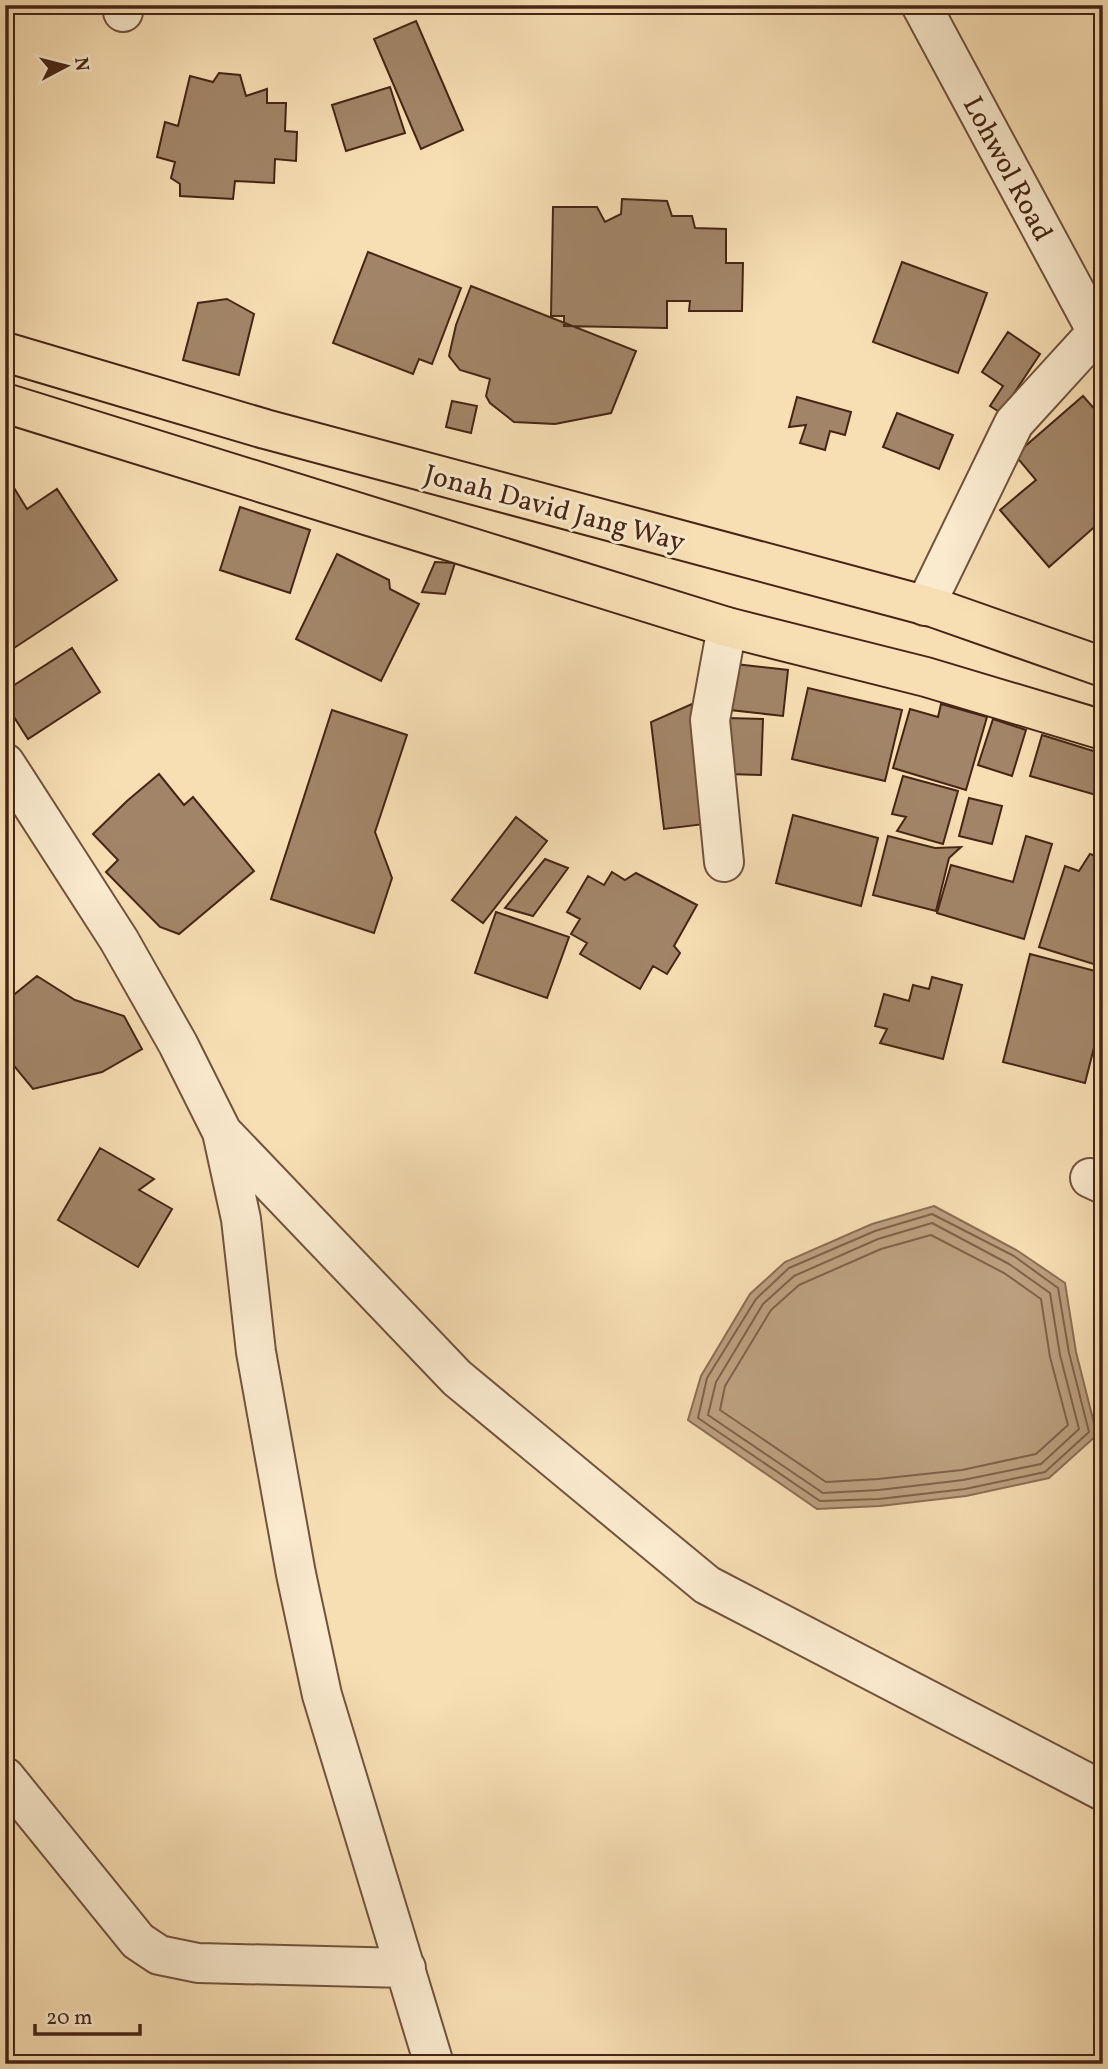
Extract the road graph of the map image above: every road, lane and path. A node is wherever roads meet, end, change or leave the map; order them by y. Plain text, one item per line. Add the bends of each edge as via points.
1 (921, 5) edge
2 (1100, 330) edge
3 (5, 352) edge
4 (5, 402) edge
5 (925, 606) junction
6 (727, 627) junction
7 (1103, 667) edge
8 (1103, 730) edge
9 (5, 763) edge
10 (724, 862) dead end
11 (222, 1132) junction
12 (5, 1777) edge
13 (1103, 1791) edge
14 (406, 1968) junction
15 (434, 2064) edge

1 - 2 street, Lohwol Road
2 - 5 street, Lohwol Road via 1014,423
3 - 5 main road, Jonah David Jang Way via 278,432
4 - 6 main road
5 - 7 main road, Jonah David Jang Way
6 - 8 main road via 926,677
6 - 10 street via 710,720
9 - 11 street via 119,940
11 - 13 street via 457,1378 707,1585
11 - 14 street via 241,1219 256,1352 307,1628 322,1695
12 - 14 street via 138,1941 159,1955 198,1963
14 - 15 street

